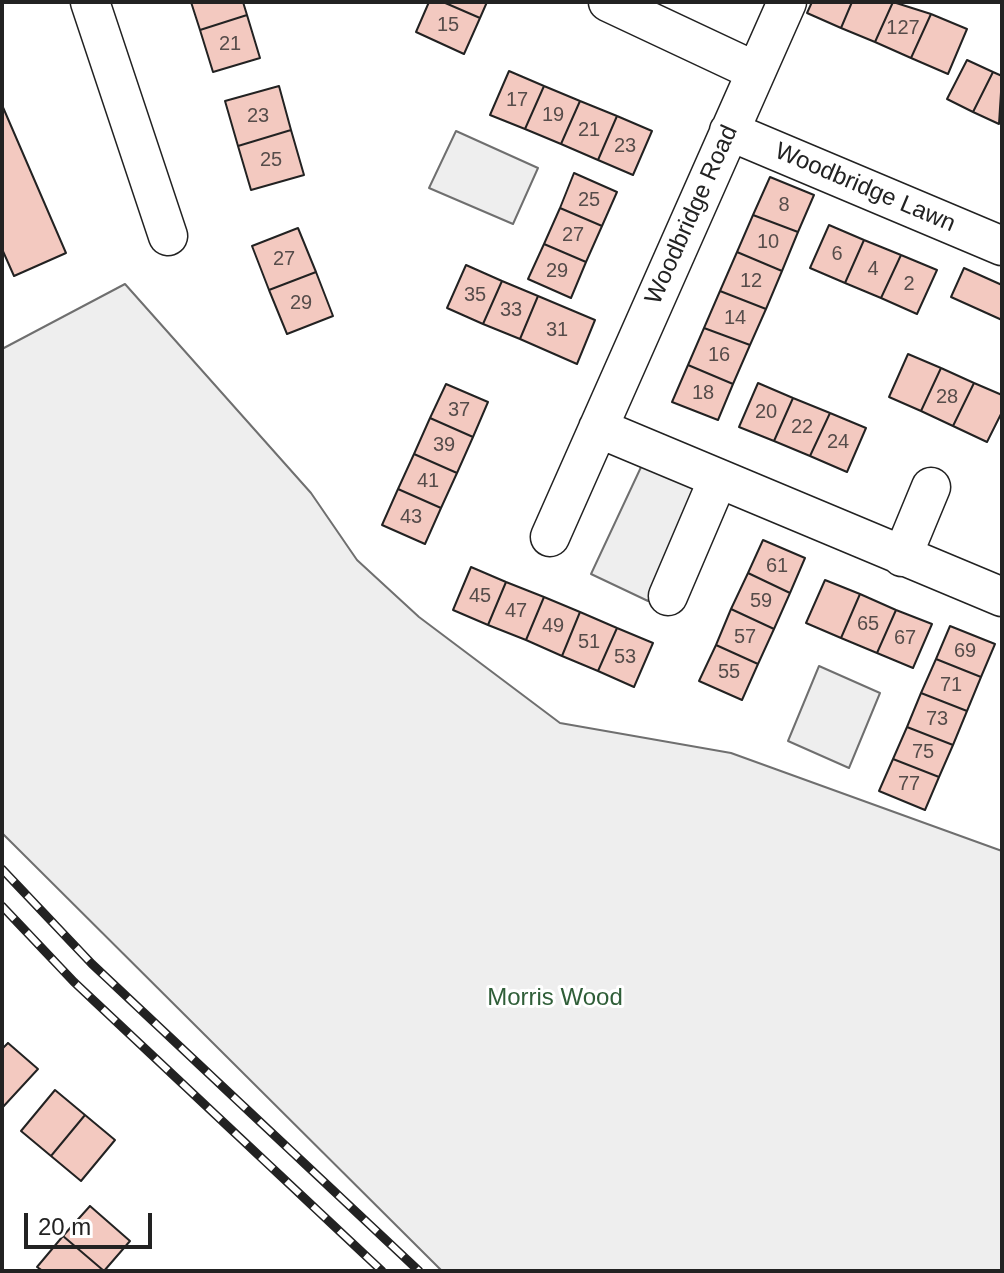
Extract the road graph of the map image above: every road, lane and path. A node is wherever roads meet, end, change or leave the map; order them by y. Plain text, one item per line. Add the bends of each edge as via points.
1 (90, 2) edge
2 (608, 2) edge
3 (787, 2) edge
4 (755, 71) junction
5 (729, 131) junction
6 (168, 236) dead end
7 (1002, 246) edge
8 (598, 428) junction
9 (718, 479) junction
10 (931, 487) dead end
11 (550, 537) dead end
12 (902, 557) junction
13 (668, 596) dead end
14 (1002, 597) edge

1 - 6 street
2 - 4 street
3 - 4 street, Woodbridge Road
4 - 5 street, Woodbridge Road
5 - 7 street, Woodbridge Lawn
5 - 8 street, Woodbridge Road
8 - 9 street
8 - 11 street, Woodbridge Road
9 - 12 street
9 - 13 street
10 - 12 street
12 - 14 street

